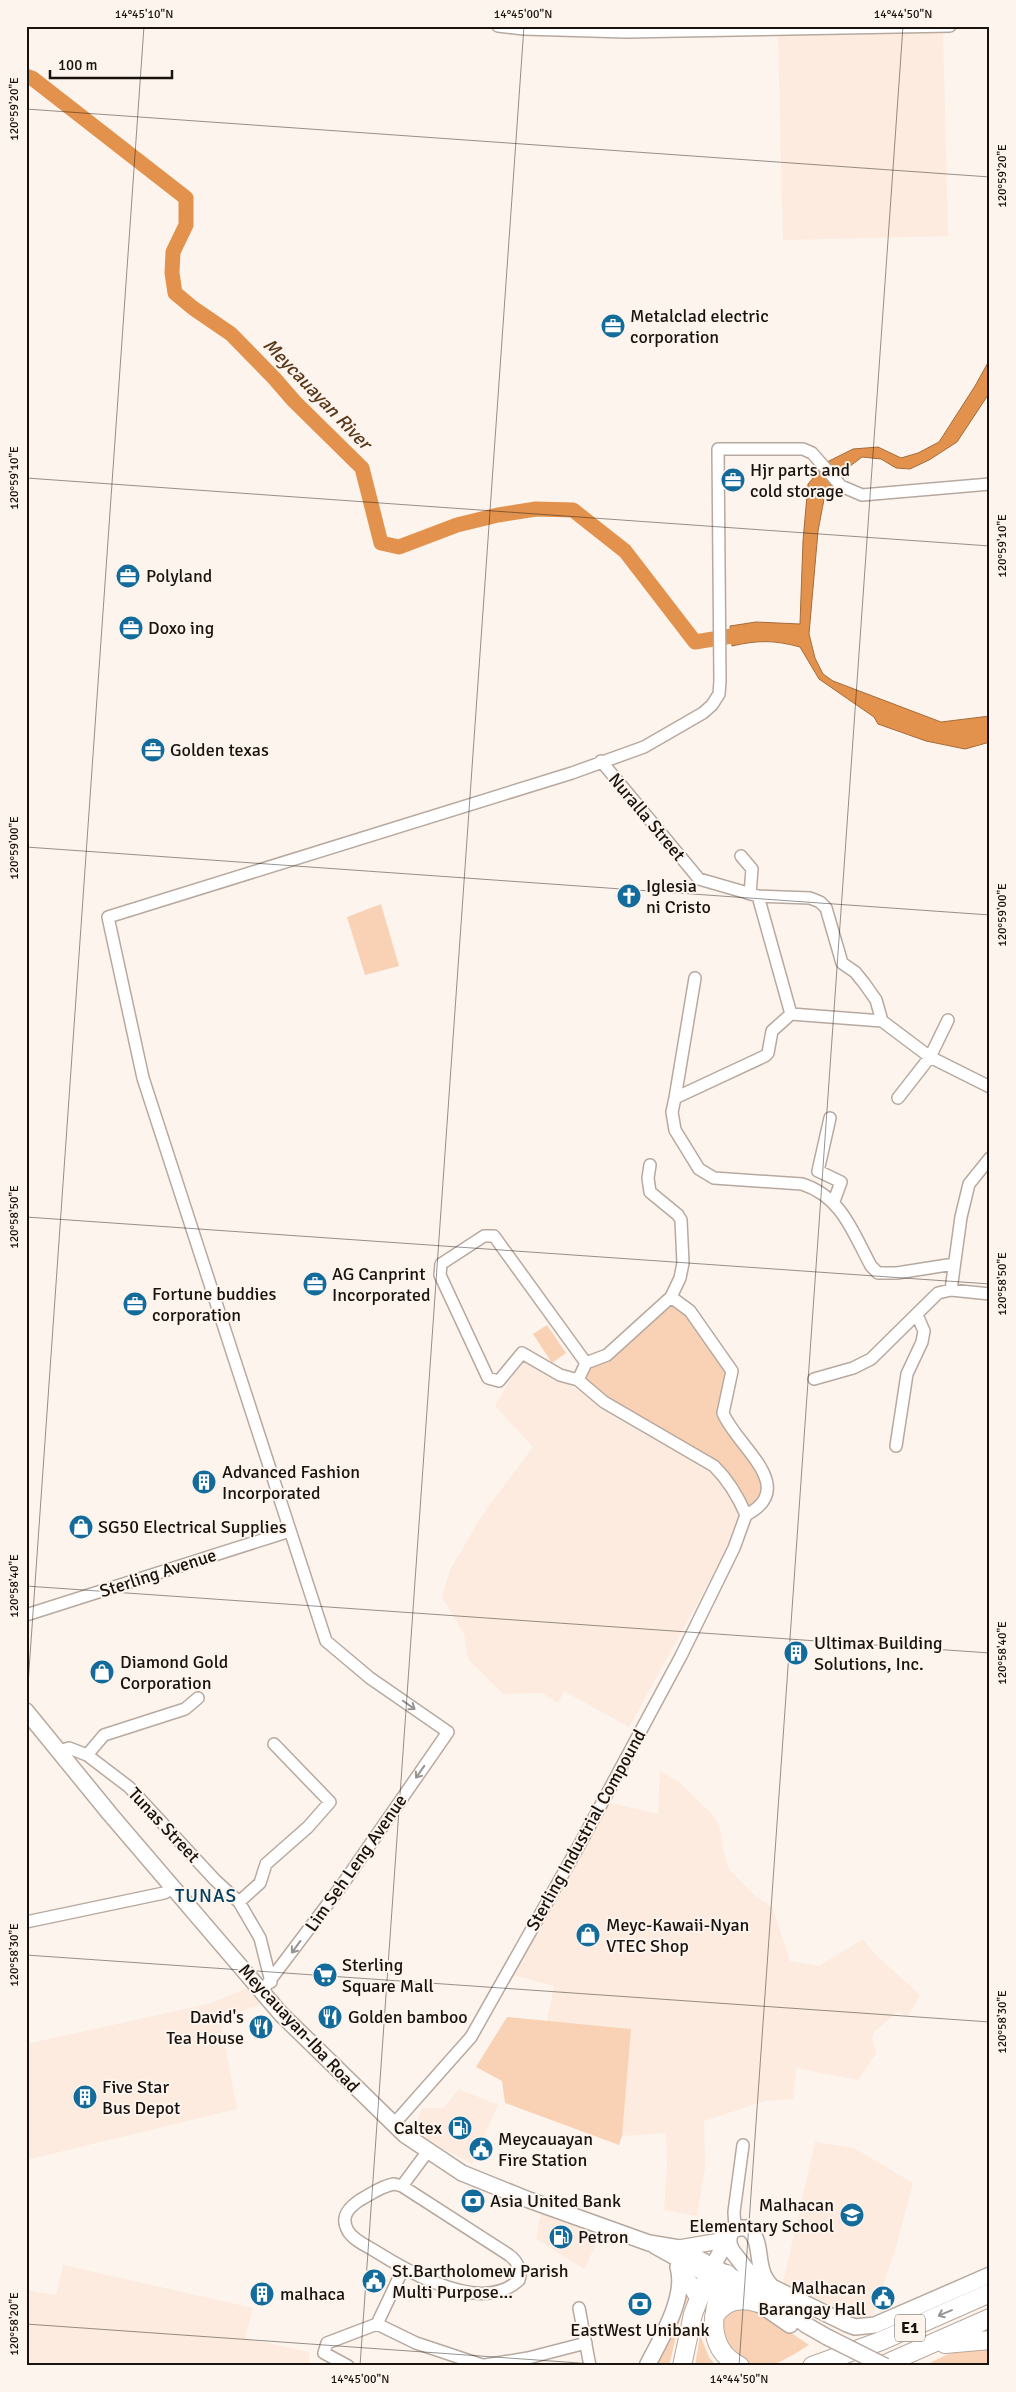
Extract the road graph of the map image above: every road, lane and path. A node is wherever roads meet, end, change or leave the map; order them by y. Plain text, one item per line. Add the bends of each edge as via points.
1 (498, 26) edge
2 (950, 26) edge
3 (990, 484) edge
4 (601, 761) junction
5 (741, 856) dead end
6 (754, 895) junction
7 (695, 978) dead end
8 (791, 1014) junction
9 (948, 1020) dead end
10 (882, 1021) junction
11 (930, 1057) junction
12 (990, 1087) edge
13 (675, 1098) junction
14 (898, 1098) dead end
15 (830, 1118) dead end
16 (990, 1158) edge
17 (650, 1165) dead end
18 (834, 1201) junction
19 (954, 1264) junction
20 (951, 1290) junction
21 (990, 1294) edge
22 (671, 1297) junction
23 (917, 1315) junction
24 (586, 1364) junction
25 (814, 1379) dead end
26 (578, 1380) junction
27 (896, 1446) dead end
28 (746, 1515) junction
29 (290, 1531) junction
30 (26, 1615) edge
31 (198, 1698) dead end
32 (26, 1711) edge
33 (274, 1744) dead end
34 (59, 1751) junction
35 (87, 1755) junction
36 (174, 1888) junction
37 (239, 1902) junction
38 (26, 1922) edge
39 (266, 1987) junction
40 (393, 2125) junction
41 (743, 2145) dead end
42 (428, 2151) junction
43 (402, 2186) junction
44 (732, 2232) junction
45 (676, 2253) junction
46 (403, 2269) junction
47 (718, 2275) junction
48 (990, 2275) edge
49 (687, 2287) junction
50 (990, 2293) edge
51 (764, 2300) junction
52 (579, 2308) dead end
53 (714, 2318) junction
54 (990, 2318) edge
55 (377, 2324) junction
56 (990, 2340) edge
57 (586, 2343) junction
58 (826, 2347) junction
59 (923, 2347) junction
60 (480, 2365) edge
61 (348, 2366) edge
62 (590, 2366) edge
63 (646, 2366) edge
64 (682, 2366) edge
65 (740, 2366) edge
66 (801, 2366) edge
67 (812, 2366) edge
68 (862, 2366) edge
69 (883, 2366) edge

1 - 2 street via 626,32
3 - 4 street via 862,495 841,486 812,453 803,449 718,449 719,694 712,705 644,747
4 - 6 street, Nuralla Street via 696,877
4 - 29 street via 572,773 108,917 143,1078
5 - 6 street via 752,869
6 - 8 street
6 - 10 street, Nuralla Street via 810,898 820,902 826,908 842,963 855,972 876,1000
7 - 13 street
8 - 10 street
8 - 13 street via 772,1031 765,1056
9 - 11 street
10 - 11 street
11 - 12 street
11 - 14 street
13 - 18 street via 672,1112 674,1130 699,1169 714,1178 802,1184
15 - 18 street via 818,1171 841,1182
16 - 19 street via 968,1184
17 - 22 street via 650,1192 681,1220 683,1263
18 - 19 street via 878,1273
19 - 20 street
20 - 21 street
20 - 23 street via 938,1293
22 - 24 street via 607,1355
22 - 28 street via 690,1310 732,1371 723,1413 738,1439 760,1465 769,1490 756,1510
23 - 25 street via 871,1358 854,1368
23 - 27 street via 924,1331 907,1374
24 - 26 street
24 - 26 street via 494,1236 484,1236 441,1264 440,1275 488,1378 499,1381 522,1353 560,1375
26 - 28 street via 604,1402 714,1466 737,1494
28 - 40 street, Sterling Industrial Compound via 734,1548 681,1656 471,2037
29 - 30 street, Sterling Avenue
29 -> 39 street, Lim Seh Leng Avenue via 326,1641 370,1678 448,1732 342,1885
31 - 35 street via 186,1709 104,1735
32 - 34 main road, Meycauayan-Iba Road
33 - 37 street via 330,1802 308,1827 266,1864 260,1883
34 - 35 street, Tunas Street via 69,1748
34 - 36 main road, Meycauayan-Iba Road
35 - 37 street, Tunas Street via 129,1786
36 - 38 street via 164,1893
36 - 39 main road, Meycauayan-Iba Road
37 - 39 street, Tunas Street via 260,1938
39 - 40 main road, Meycauayan-Iba Road via 281,2014
40 - 42 main road, Meycauayan-Iba Road
41 - 44 street
42 - 43 street
42 - 45 main road, Meycauayan-Iba Road via 462,2172
43 - 46 street via 384,2185 350,2206 344,2223 351,2236
43 - 46 street via 509,2254 521,2274 515,2285 497,2292 466,2293
44 - 45 main road via 720,2241
44 - 47 main road
44 - 48 main road via 747,2228 754,2235 760,2269 772,2287 855,2326 875,2325
44 - 51 main road via 728,2244
45 - 47 main road, Meycauayan-Iba Road
45 - 49 main road
46 - 55 street
47 - 49 highway
47 - 51 main road, Meycauayan-Iba Road
47 - 53 highway
49 - 63 main road
49 - 64 highway via 691,2323
50 -> 58 highway, E1 via 882,2341
51 - 53 highway via 732,2301 719,2309
51 - 58 main road via 806,2325
52 - 57 street
53 - 65 highway via 718,2346
54 - 59 highway, E1
55 - 60 street via 416,2343
55 - 61 street via 327,2343 324,2353
56 - 59 highway
57 - 60 street via 528,2358
57 - 62 street
58 - 66 highway
58 - 67 highway, E1
58 - 68 main road
58 - 69 main road, bridge
59 - 69 highway, E1

